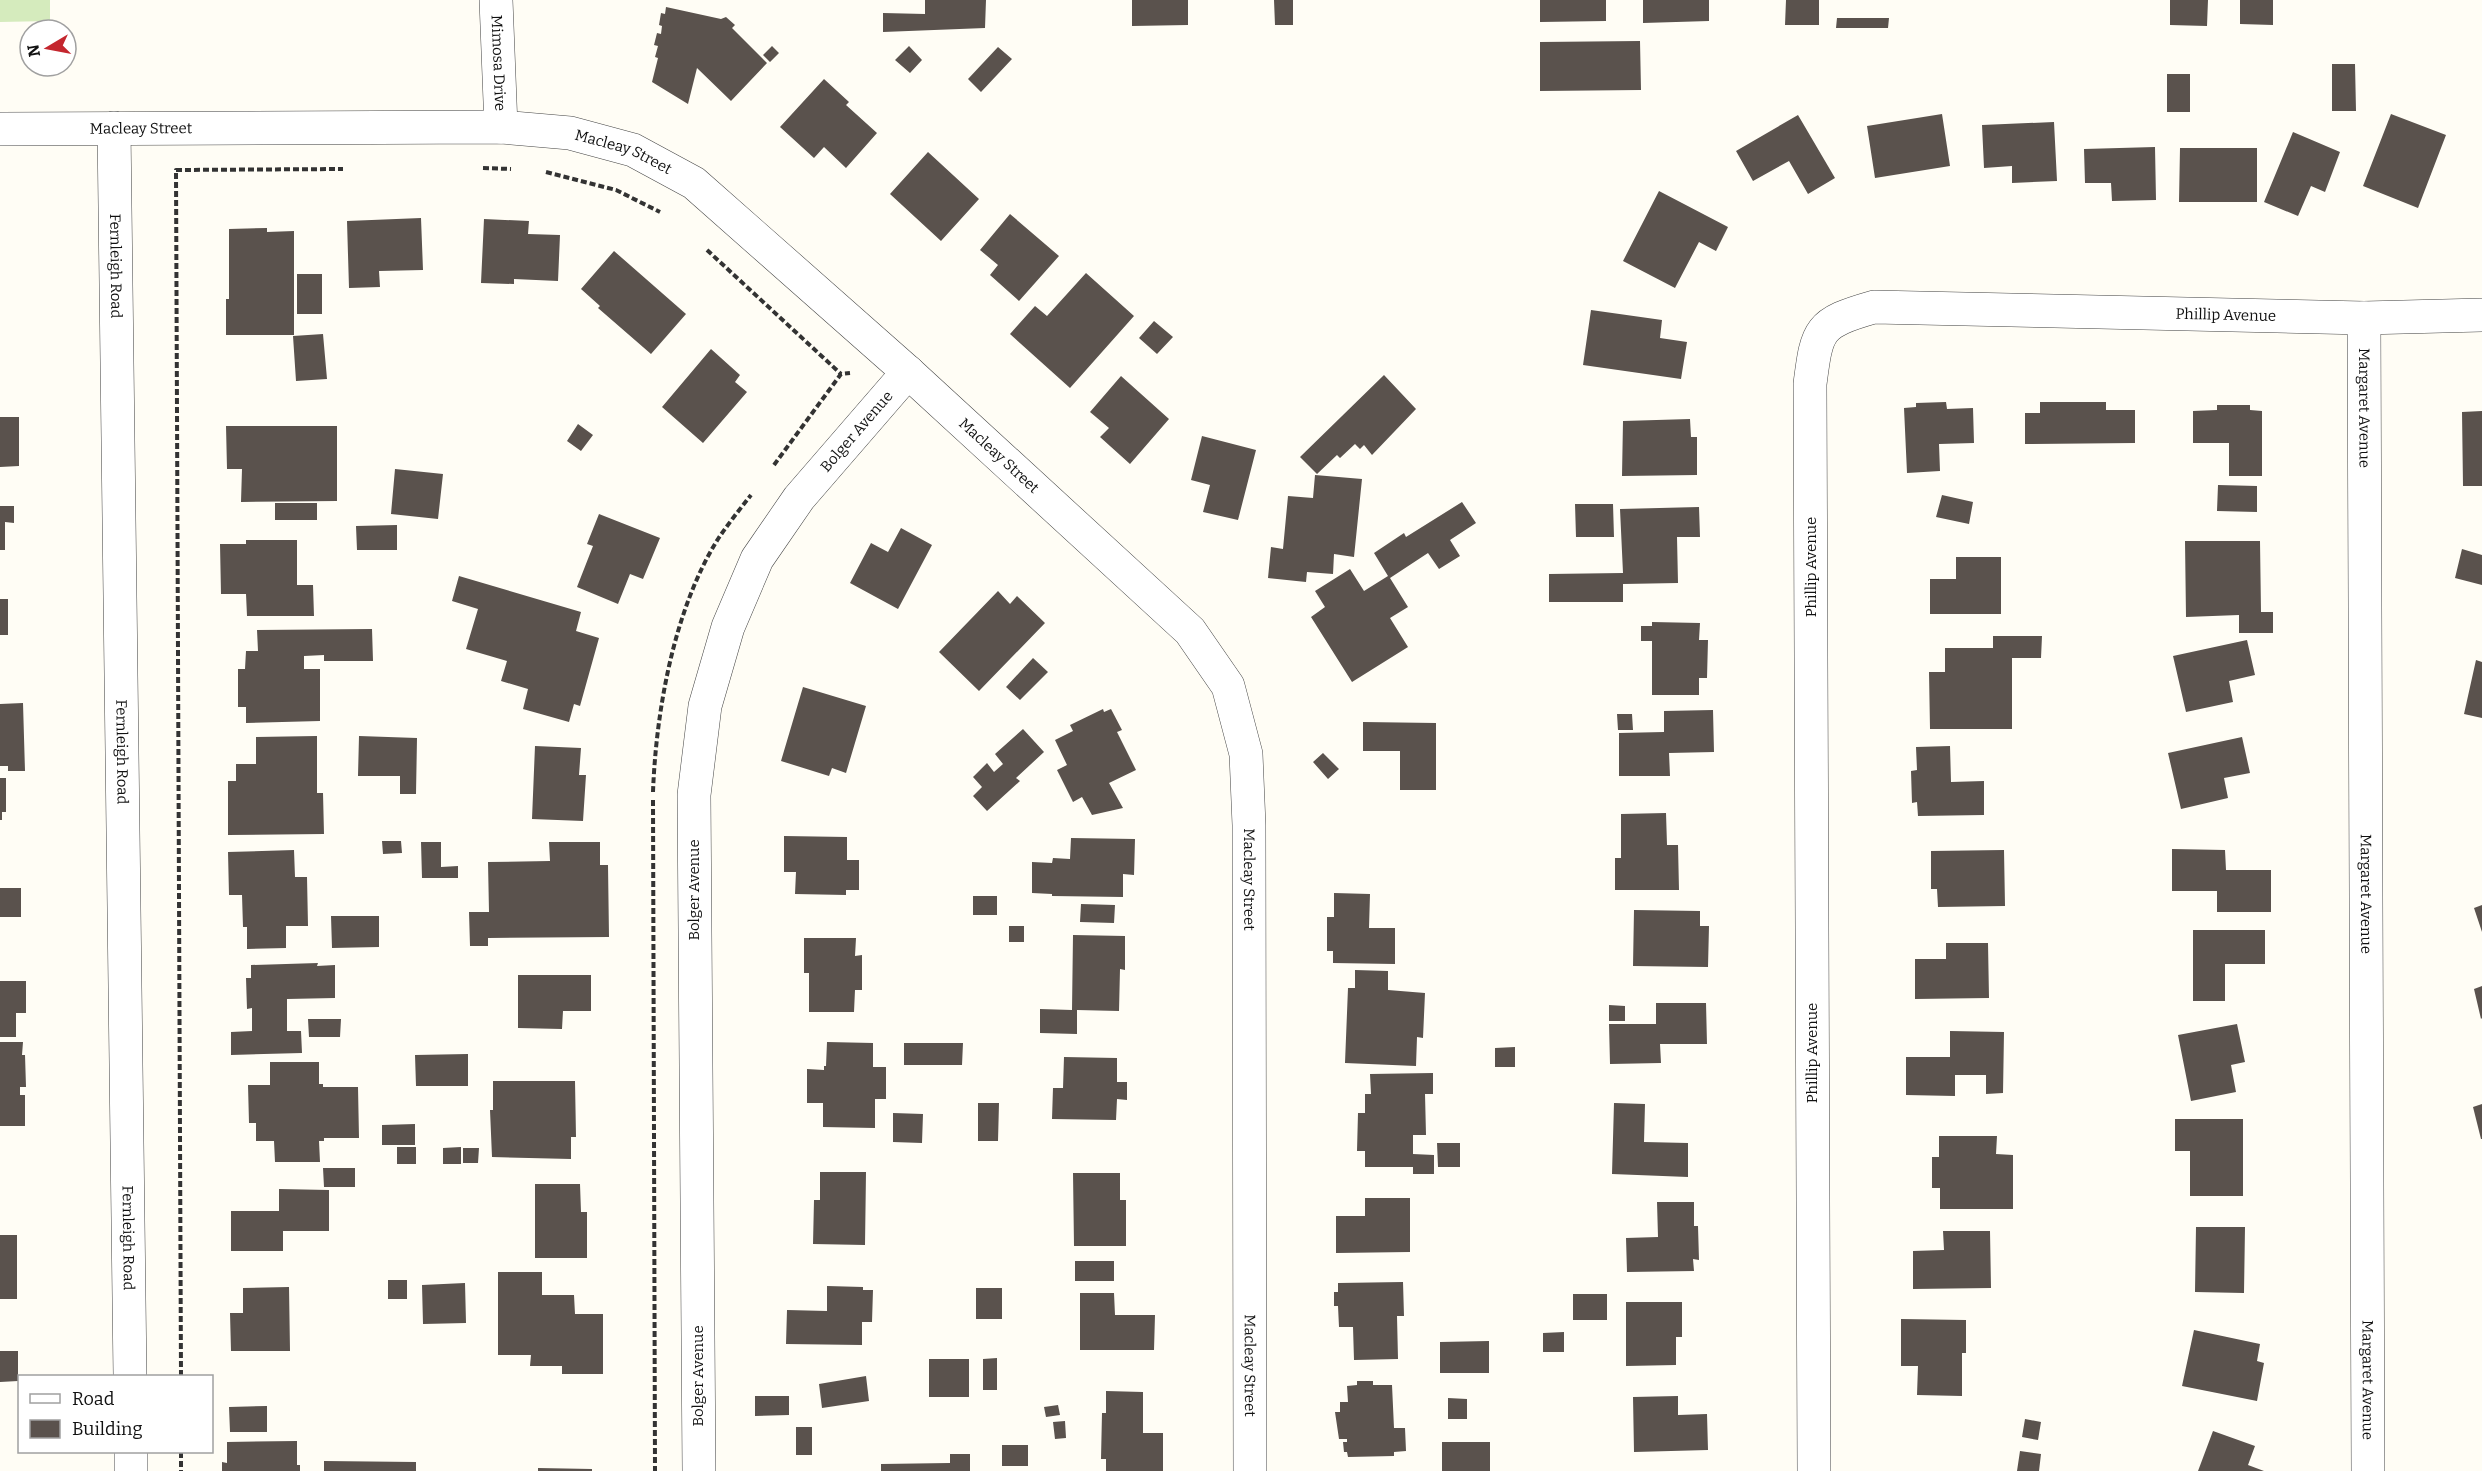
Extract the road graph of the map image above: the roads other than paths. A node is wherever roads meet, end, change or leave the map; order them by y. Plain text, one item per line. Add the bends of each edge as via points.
1 (496, 0) edge
2 (501, 127) junction
3 (114, 128) junction
4 (0, 129) edge
5 (2482, 315) edge
6 (2364, 318) junction
7 (908, 372) junction
8 (130, 1375) edge
9 (130, 1453) edge
10 (131, 1471) edge
11 (699, 1471) edge
12 (1250, 1471) edge
13 (1814, 1471) edge
14 (2368, 1471) edge

1 - 2 street, Mimosa Drive
2 - 3 street, Macleay Street
2 - 7 street, Macleay Street via 570,133 633,150 694,183
3 - 4 street, Macleay Street
3 - 8 street, Fernleigh Road
5 - 6 street, Phillip Avenue
6 - 13 street, Phillip Avenue via 1874,307 1842,318 1820,333 1810,384
6 - 14 street, Margaret Avenue
7 - 11 street, Bolger Avenue via 799,498 757,559 728,627 705,706 694,795
7 - 12 street, Macleay Street via 1190,631 1228,686 1246,754 1249,825
9 - 10 street

